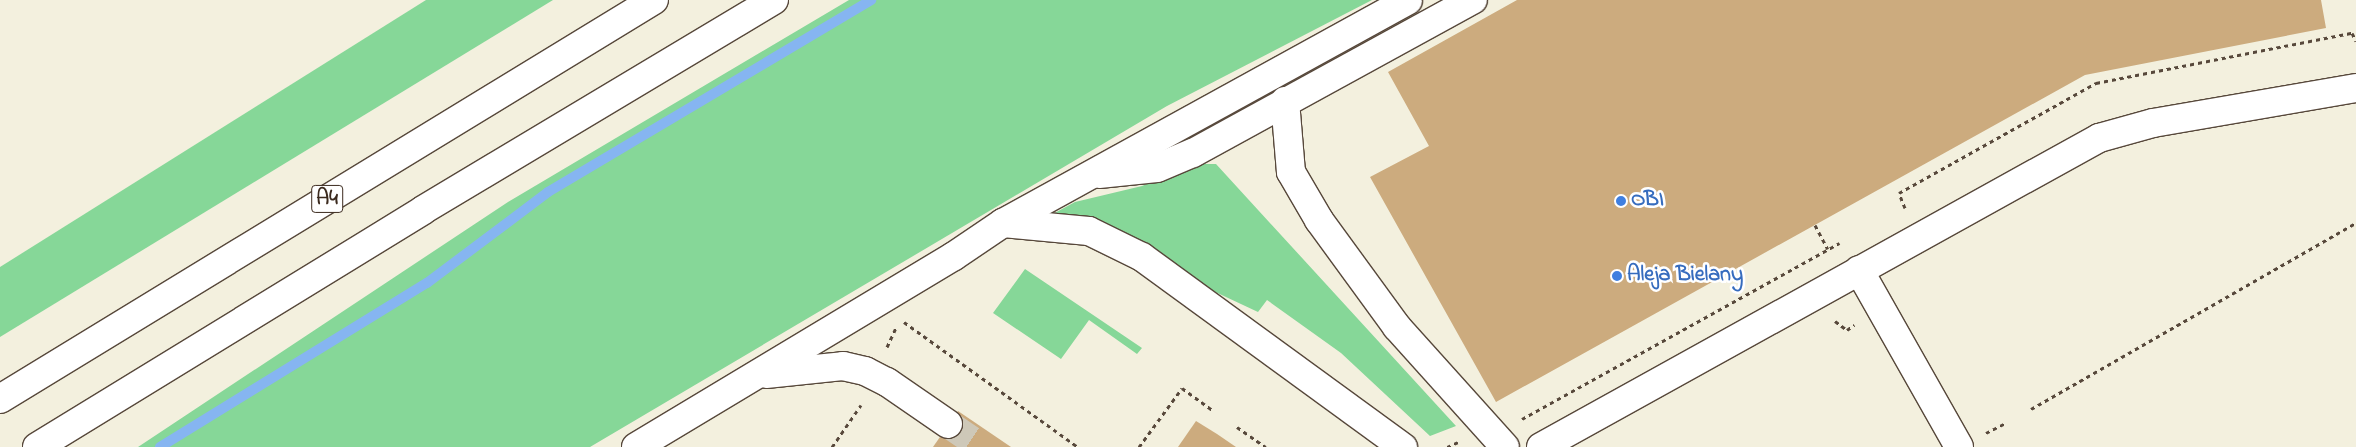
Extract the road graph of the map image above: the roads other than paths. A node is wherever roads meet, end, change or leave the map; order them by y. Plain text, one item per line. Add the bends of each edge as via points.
1 (654, 0) edge
2 (774, 0) edge
3 (1408, 0) edge
4 (1473, 0) edge
5 (2356, 88) edge
6 (1285, 101) junction
7 (1088, 175) junction
8 (1003, 223) junction
9 (1859, 270) junction
10 (755, 375) junction
11 (0, 400) edge
12 (948, 424) tunnel mouth
13 (1969, 442) edge
14 (37, 447) edge
15 (636, 447) edge
16 (1403, 447) edge
17 (1505, 447) edge
18 (1541, 447) edge

1 - 11 main road, A4
2 - 14 main road
3 - 7 main road
4 - 6 main road
5 - 9 main road via 2153,123 2099,138
6 - 7 main road via 1193,153 1156,168
6 - 17 main road via 1291,172 1319,220 1397,326
7 - 8 main road
8 - 10 main road
8 - 16 main road via 1089,230 1142,257
9 - 13 main road
9 - 18 main road
10 - 12 main road via 843,366 865,371 887,382
10 - 15 main road

